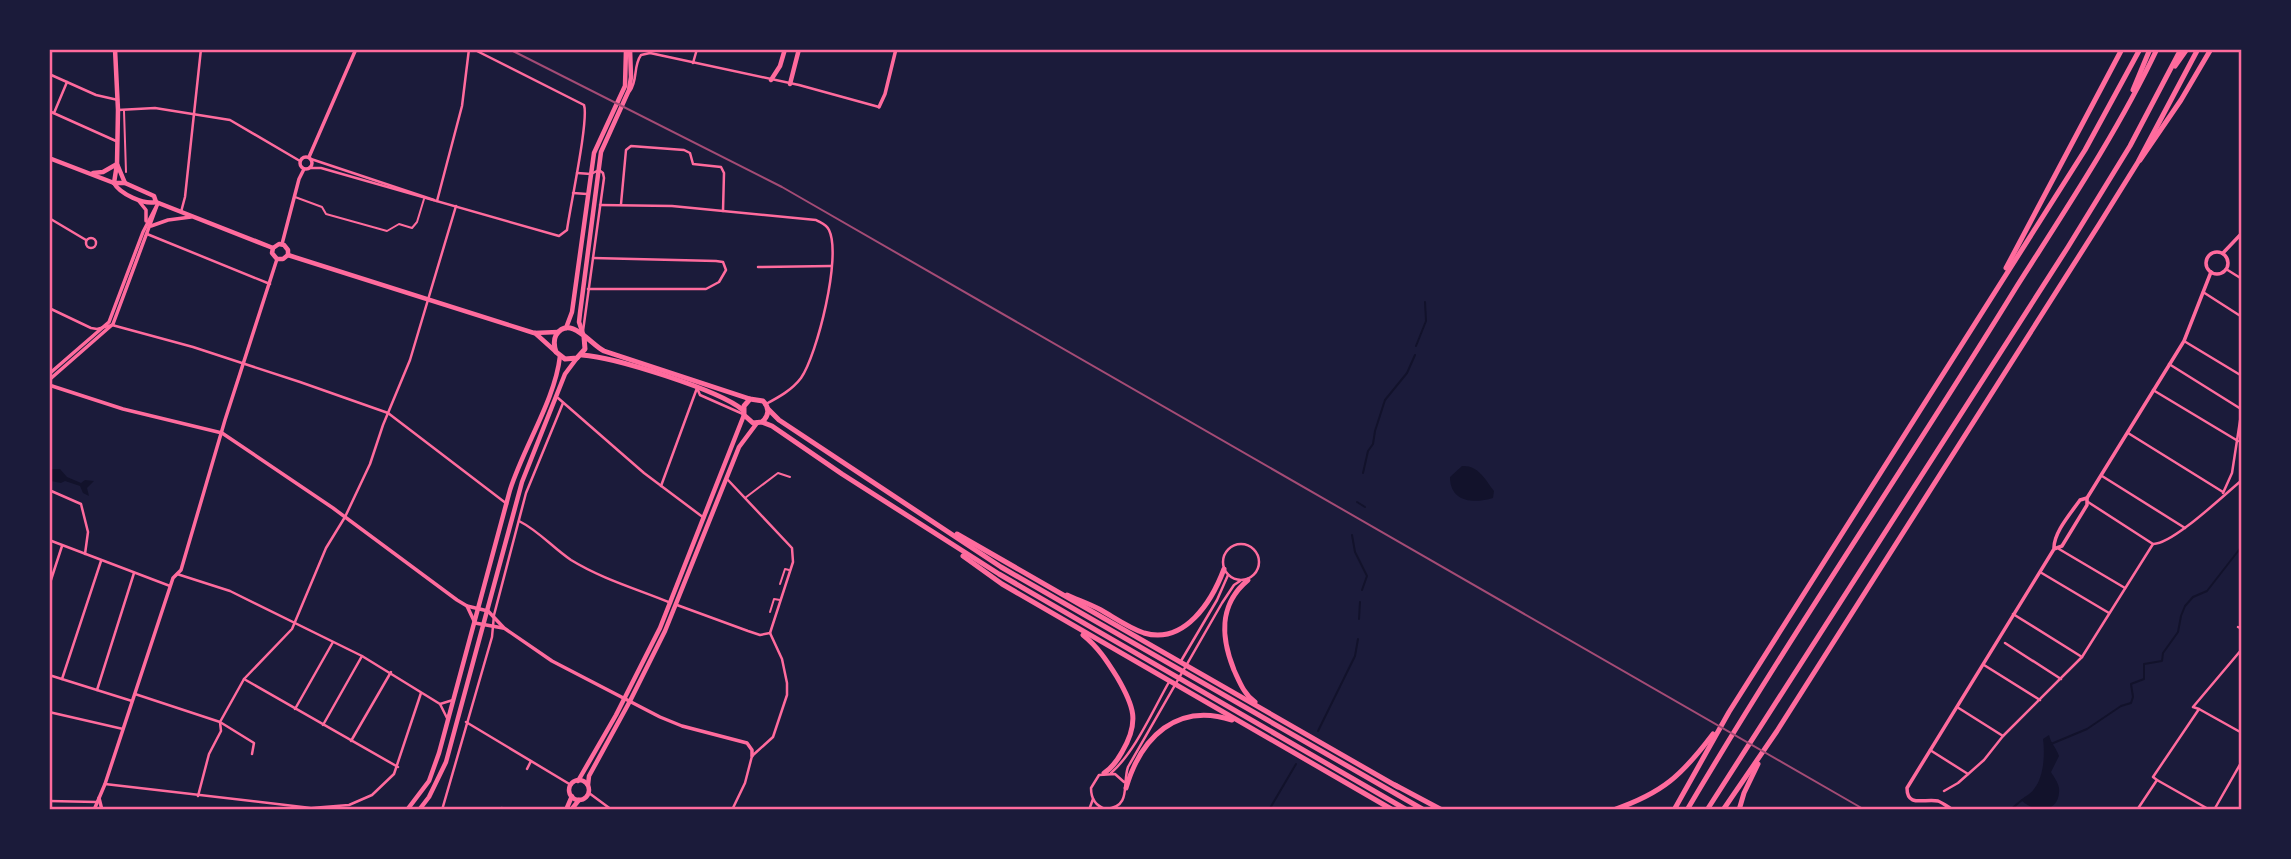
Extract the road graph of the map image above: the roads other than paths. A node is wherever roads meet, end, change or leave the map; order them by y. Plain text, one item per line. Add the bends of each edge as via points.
1 (115, 49) edge
2 (201, 49) edge
3 (356, 49) edge
4 (471, 49) edge
5 (628, 49) edge
6 (696, 49) edge
7 (785, 49) edge
8 (799, 49) edge
9 (896, 49) edge
10 (2122, 49) edge
11 (2140, 49) edge
12 (2150, 49) edge
13 (2157, 49) edge
14 (2181, 49) edge
15 (2187, 49) edge
16 (2198, 49) edge
17 (2211, 49) edge
18 (693, 64) junction
19 (2170, 71) junction
20 (49, 74) edge
21 (771, 80) junction
22 (67, 82) junction
23 (790, 84) junction
24 (626, 97) junction
25 (118, 100) junction
26 (2129, 103) junction
27 (879, 107) joint
28 (121, 110) junction
29 (49, 111) edge
30 (54, 113) junction
31 (194, 115) junction
32 (118, 142) junction
33 (49, 158) edge
34 (310, 158) junction
35 (300, 162) junction
36 (2138, 162) junction
37 (117, 164) junction
38 (307, 169) junction
39 (599, 170) junction
40 (126, 172) dead end
41 (576, 173) junction
42 (88, 174) junction
43 (591, 174) junction
44 (114, 183) junction
45 (125, 183) junction
46 (573, 193) junction
47 (589, 195) junction
48 (294, 196) junction
49 (134, 197) junction
50 (424, 199) junction
51 (437, 201) junction
52 (157, 202) junction
53 (456, 205) junction
54 (600, 205) junction
55 (621, 206) junction
56 (723, 211) junction
57 (181, 212) junction
58 (192, 216) junction
59 (49, 218) edge
60 (148, 225) junction
61 (147, 233) junction
62 (2242, 233) edge
63 (86, 240) dead end
64 (282, 244) junction
65 (274, 248) junction
66 (2223, 253) junction
67 (288, 255) junction
68 (593, 258) junction
69 (277, 260) junction
70 (831, 266) junction
71 (758, 267) dead end
72 (2226, 269) junction
73 (2211, 272) junction
74 (2242, 278) edge
75 (270, 284) junction
76 (589, 289) junction
77 (2203, 292) junction
78 (427, 300) junction
79 (1988, 301) junction
80 (49, 308) edge
81 (2242, 317) edge
82 (112, 325) junction
83 (105, 327) junction
84 (91, 328) junction
85 (563, 329) junction
86 (97, 333) junction
87 (534, 333) junction
88 (584, 334) junction
89 (96, 340) junction
90 (2184, 341) junction
91 (558, 354) junction
92 (580, 356) junction
93 (244, 364) junction
94 (2169, 364) junction
95 (52, 375) edge
96 (2242, 376) edge
97 (49, 383) edge
98 (55, 387) junction
99 (696, 387) junction
100 (2153, 390) junction
101 (558, 398) junction
102 (750, 399) junction
103 (562, 403) junction
104 (767, 406) junction
105 (2242, 409) edge
106 (743, 413) junction
107 (388, 414) junction
108 (760, 423) junction
109 (222, 433) junction
110 (2127, 433) junction
111 (2238, 441) junction
112 (2101, 476) junction
113 (790, 477) dead end
114 (726, 479) junction
115 (2242, 480) edge
116 (661, 486) junction
117 (880, 488) junction
118 (49, 490) edge
119 (2223, 495) junction
120 (745, 498) junction
121 (2087, 500) junction
122 (507, 504) junction
123 (345, 517) junction
124 (519, 521) junction
125 (705, 521) junction
126 (2185, 528) junction
127 (941, 538) junction
128 (49, 540) edge
129 (2153, 544) junction
130 (62, 546) junction
131 (2056, 549) junction
132 (85, 554) junction
133 (101, 561) junction
134 (1224, 569) junction
135 (790, 570) junction
136 (2040, 572) junction
137 (135, 573) junction
138 (177, 575) junction
139 (1228, 575) junction
140 (1034, 578) junction
141 (1248, 580) junction
142 (1240, 581) junction
143 (780, 584) dead end
144 (49, 586) edge
145 (170, 586) junction
146 (2125, 589) junction
147 (482, 594) junction
148 (781, 600) junction
149 (673, 603) junction
150 (467, 606) junction
151 (478, 608) junction
152 (488, 611) junction
153 (770, 612) dead end
154 (2013, 614) junction
155 (2109, 614) junction
156 (494, 615) junction
157 (293, 623) junction
158 (475, 623) junction
159 (484, 625) junction
160 (493, 626) junction
161 (504, 628) junction
162 (1076, 628) junction
163 (770, 633) junction
164 (1998, 639) junction
165 (334, 641) junction
166 (2242, 649) edge
167 (362, 656) junction
168 (2082, 657) junction
169 (2240, 657) edge
170 (1166, 658) junction
171 (1983, 664) junction
172 (1159, 671) junction
173 (391, 672) junction
174 (49, 675) edge
175 (1197, 676) junction
176 (62, 679) junction
177 (244, 679) junction
178 (2062, 679) junction
179 (1190, 688) junction
180 (97, 690) junction
181 (421, 693) junction
182 (135, 694) junction
183 (625, 698) junction
184 (455, 699) junction
185 (2040, 700) junction
186 (132, 701) junction
187 (630, 701) junction
188 (440, 704) junction
189 (1956, 707) junction
190 (295, 709) junction
191 (2199, 709) junction
192 (49, 712) edge
193 (1729, 712) junction
194 (448, 720) junction
195 (220, 722) junction
196 (466, 722) junction
197 (1244, 724) junction
198 (323, 725) junction
199 (123, 729) junction
200 (1777, 731) junction
201 (2242, 733) edge
202 (2003, 736) junction
203 (351, 741) junction
204 (1930, 750) junction
205 (1339, 753) junction
206 (253, 754) dead end
207 (752, 756) junction
208 (531, 761) junction
209 (2242, 761) edge
210 (397, 767) junction
211 (527, 769) dead end
212 (1108, 773) junction
213 (1968, 774) junction
214 (578, 780) junction
215 (2157, 780) junction
216 (105, 784) junction
217 (571, 785) junction
218 (588, 785) junction
219 (1125, 785) junction
220 (1944, 791) dead end
221 (589, 793) junction
222 (198, 796) junction
223 (572, 796) junction
224 (1093, 799) junction
225 (49, 800) edge
226 (98, 800) junction
227 (579, 800) junction
228 (1105, 809) edge
229 (94, 810) edge
230 (102, 810) edge
231 (407, 810) edge
232 (419, 810) edge
233 (442, 810) edge
234 (566, 810) edge
235 (572, 810) edge
236 (612, 810) edge
237 (732, 810) edge
238 (1089, 810) edge
239 (1393, 810) edge
240 (1407, 810) edge
241 (1424, 810) edge
242 (1439, 810) edge
243 (1613, 810) edge
244 (1674, 810) edge
245 (1687, 810) edge
246 (1707, 810) edge
247 (1723, 810) edge
248 (1739, 810) edge
249 (1953, 810) edge
250 (2137, 810) edge
251 (2212, 810) edge

1 - 25 main road
2 - 31 street
3 - 34 street
4 - 41 street via 584,105
4 - 51 street via 463,106
5 - 24 main road via 631,77
5 - 43 main road via 625,86 597,144
6 - 18 street
7 - 21 main road
8 - 23 main road
9 - 27 street
10 - 79 highway
11 - 79 highway via 2085,150
12 - 26 highway
13 - 26 highway
14 - 19 highway
15 - 19 highway
16 - 36 highway
17 - 36 highway
18 - 21 street
18 - 24 street via 650,53 641,55
19 - 246 highway via 2068,247
20 - 22 street
21 - 23 street
22 - 25 street
22 - 30 street
23 - 27 street
24 - 39 main road via 606,137
25 - 28 main road
26 - 245 highway
28 - 31 street via 155,108
28 - 32 main road
28 - 40 lane
29 - 30 street
30 - 32 street
31 - 35 street via 234,121
31 - 57 street
32 - 37 main road
33 - 42 main road
34 - 35 street
34 - 38 street via 312,164
34 - 51 street
35 - 38 street
36 - 200 highway
37 - 42 main road
37 - 44 main road
37 - 45 main road
38 - 48 street
38 - 50 street via 321,168
39 - 43 street
39 - 54 street via 604,178
39 - 88 main road via 579,323
41 - 43 street
41 - 46 street
42 - 44 main road
43 - 47 main road
44 - 45 main road
44 - 49 main road via 119,191
45 - 52 main road via 154,196
46 - 47 street
46 - 53 street via 567,230 559,236
47 - 85 main road via 572,312
48 - 50 lane via 322,207 326,214 387,231 400,224 412,228
48 - 64 street
49 - 52 main road
49 - 60 street via 146,210
50 - 51 street
51 - 53 street
52 - 57 main road
52 - 60 street
53 - 78 street
54 - 55 street
54 - 68 street
55 - 56 street
55 - 56 street via 626,150 631,146 684,150 690,153 692,164 721,167
56 - 70 street via 822,223 831,237
57 - 58 main road
58 - 60 street
58 - 65 main road
59 - 63 street
60 - 61 street
60 - 83 street
61 - 75 street
61 - 82 street
62 - 66 street
64 - 65 main road
64 - 67 main road
65 - 69 main road
66 - 72 street
66 - 73 street via 2207,257
67 - 69 main road
67 - 78 main road
68 - 76 street
68 - 76 street via 716,261 723,262 726,270 719,282 706,289
69 - 75 street
70 - 71 street
70 - 104 street via 827,303 805,371
72 - 73 street
72 - 74 street
73 - 77 street
75 - 93 street
76 - 88 street
77 - 81 street
77 - 90 street
78 - 87 main road
78 - 107 street
79 - 193 highway
80 - 84 street
82 - 83 street
82 - 89 street
82 - 93 street
83 - 84 street
83 - 86 street
84 - 86 street
85 - 87 main road
85 - 88 highway via 575,328
85 - 91 highway via 554,340
86 - 89 street
86 - 95 street
87 - 91 main road
88 - 92 highway via 586,346
88 - 102 highway via 594,346 611,354
89 - 95 street
90 - 94 street
90 - 96 street
91 - 92 highway via 571,360
91 - 122 main road via 550,394 524,449
92 - 99 highway via 599,356
92 - 101 main road via 565,374
93 - 107 street
93 - 109 street
94 - 100 street
94 - 105 street
95 - 97 street
95 - 98 street
97 - 98 street
98 - 109 street
99 - 106 highway via 727,398
99 - 116 street
100 - 110 street
100 - 111 street
101 - 103 street
101 - 152 main road via 522,482
102 - 104 highway
102 - 106 highway
103 - 116 street
103 - 124 street
104 - 108 highway via 768,414
104 - 117 highway via 779,420
105 - 111 street
106 - 108 highway via 749,422
106 - 125 main road
107 - 122 street
107 - 123 street
108 - 114 main road via 739,447
108 - 127 highway via 772,426
109 - 123 street
109 - 138 street
110 - 112 street
110 - 119 street
111 - 119 street
112 - 121 street
112 - 126 street
113 - 120 lane via 773,475
114 - 120 street
114 - 125 main road
115 - 119 street
116 - 125 street
117 - 140 highway
117 - 170 highway via 1001,567
118 - 132 street via 81,504 88,533
119 - 126 street
120 - 135 street via 792,548
121 - 129 street
121 - 131 street
121 - 131 street via 2080,499 2054,541
122 - 147 main road
123 - 150 street
123 - 157 street
124 - 149 street via 596,575
124 - 156 street
125 - 149 main road
126 - 129 street
127 - 162 highway via 1002,584
127 - 172 highway
128 - 130 street
129 - 146 street
130 - 132 street
130 - 144 street
131 - 136 street
131 - 146 street
132 - 133 street
133 - 137 street
133 - 176 street
134 - 139 street
134 - 140 highway via 1195,617 1174,632 1159,635 1134,629
134 - 141 street via 1223,558 1233,545 1251,546 1260,562 1258,572
135 - 143 lane via 785,569
135 - 148 street
136 - 154 street
136 - 155 street
137 - 145 street
137 - 180 street
138 - 145 street
138 - 157 street via 219,586
139 - 142 street
139 - 212 street via 1130,748
140 - 170 highway
141 - 142 street
141 - 205 highway via 1228,606 1223,630 1241,687 1252,701
142 - 219 street via 1222,603 1136,752
145 - 182 street
146 - 155 street
147 - 150 street
147 - 151 main road
148 - 153 lane via 774,599
148 - 163 street
149 - 163 street via 760,635
149 - 183 main road
149 - 187 main road
150 - 151 street
150 - 158 street
151 - 152 street
151 - 158 main road
152 - 156 street
152 - 159 main road
154 - 164 street
154 - 168 street
155 - 168 street
156 - 160 street
156 - 161 street
157 - 165 street
157 - 177 street
158 - 159 street
158 - 184 main road
159 - 160 street
159 - 232 main road via 446,762
160 - 161 street
160 - 196 street
161 - 183 street via 552,662
162 - 172 highway
162 - 212 highway via 1102,652 1132,706 1130,735
163 - 207 street via 782,659 787,695 773,737
164 - 171 street
164 - 178 street
165 - 167 street
165 - 190 street
166 - 169 street
167 - 173 street
167 - 198 street
168 - 178 street
169 - 191 street via 2193,707
170 - 175 highway
171 - 185 street
171 - 189 street
172 - 179 highway
173 - 181 street
173 - 203 street
174 - 176 street
175 - 205 highway
175 - 241 highway
176 - 180 street
177 - 190 street
177 - 195 street
178 - 185 street
179 - 197 highway
179 - 240 highway
180 - 186 street
181 - 188 street
181 - 210 street
182 - 186 street
182 - 195 street
183 - 187 street
183 - 214 main road
184 - 188 street
184 - 194 main road
185 - 202 street
186 - 199 street
187 - 207 street via 682,726 747,743
187 - 218 main road
188 - 194 street
189 - 202 street
189 - 204 street
190 - 198 street
191 - 201 street
191 - 215 street via 2153,777
192 - 199 street
193 - 243 highway via 1688,767 1664,786
193 - 244 highway
194 - 231 main road via 429,781
195 - 206 street via 254,743
195 - 222 street via 221,731 209,754
196 - 208 street
196 - 233 street
197 - 219 highway via 1200,714 1172,721 1141,755
197 - 239 highway
198 - 203 street
199 - 216 street
200 - 247 highway
200 - 248 highway
202 - 213 street
203 - 210 street
204 - 213 street
204 - 249 street via 1907,788 1908,796 1916,802 1937,801
205 - 242 highway
207 - 237 street via 746,783
208 - 211 street
208 - 217 street
209 - 251 street
210 - 222 street via 372,794 322,808
212 - 219 street via 1120,777
212 - 224 street via 1094,780
213 - 220 street
214 - 217 main road
214 - 218 main road
215 - 250 street
215 - 251 street
216 - 222 street
216 - 226 street
217 - 223 main road
218 - 221 main road
219 - 228 street via 1120,804
221 - 227 main road
221 - 236 street
223 - 227 main road
223 - 234 main road
224 - 228 street
224 - 238 street
225 - 226 street
226 - 229 street
226 - 230 street
227 - 235 main road

